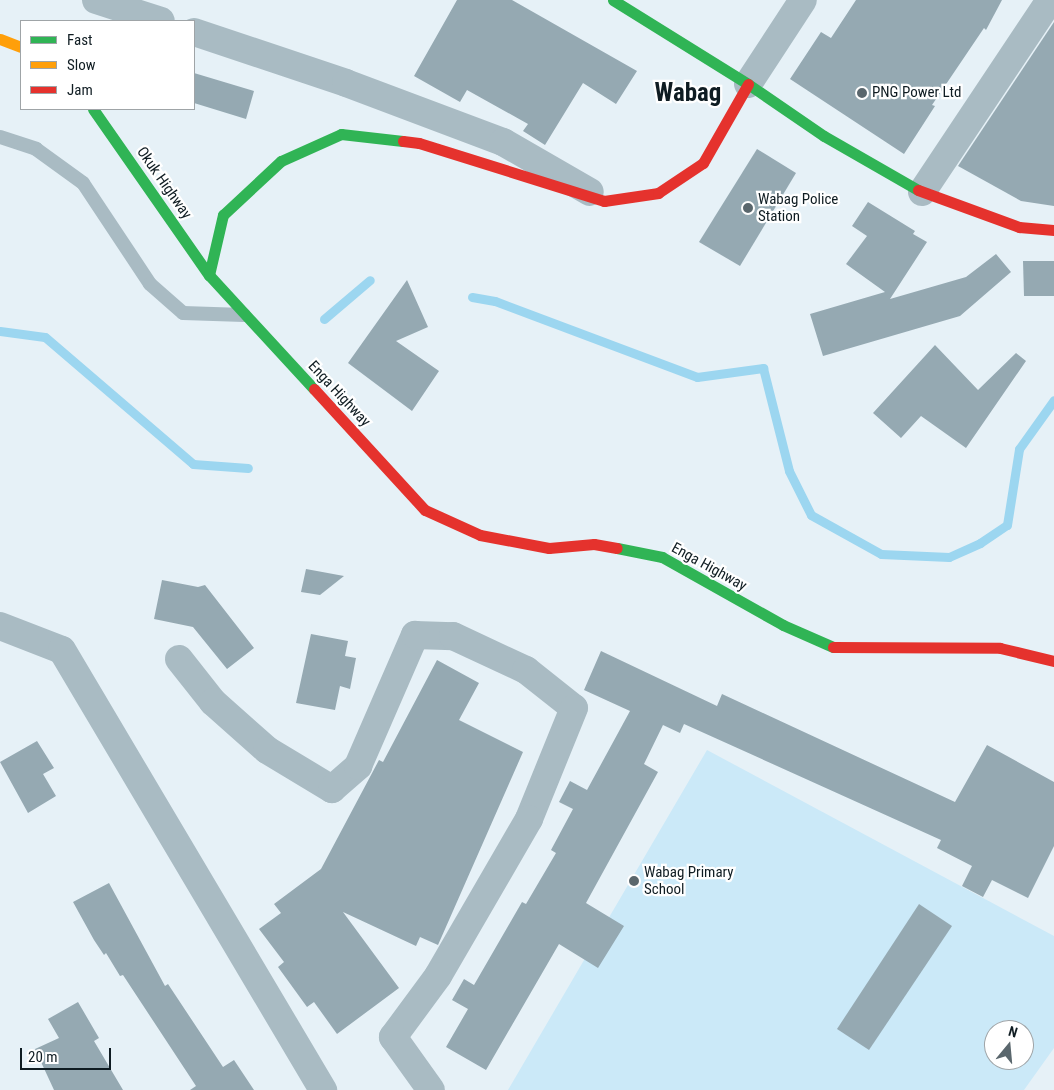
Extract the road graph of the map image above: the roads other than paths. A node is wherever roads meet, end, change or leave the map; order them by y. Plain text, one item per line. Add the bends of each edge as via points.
1 (96, 0) edge
2 (613, 0) edge
3 (803, 0) edge
4 (1050, 0) edge
5 (158, 20) edge
6 (195, 32) edge
7 (0, 39) edge
8 (20, 47) edge
9 (748, 84) junction
10 (94, 110) edge
11 (0, 138) edge
12 (922, 192) junction
13 (604, 201) junction
14 (1054, 230) edge
15 (209, 275) junction
16 (247, 315) junction
17 (0, 626) edge
18 (178, 659) dead end
19 (1054, 661) edge
20 (323, 1090) edge
21 (431, 1090) edge

1 - 5 street
2 - 9 main road
3 - 9 street
4 - 12 street
6 - 13 street via 346,82 503,142
7 - 8 main road
9 - 12 main road via 824,136
9 - 13 main road via 703,163 658,193
10 - 15 main road, Okuk Highway
11 - 16 lane via 36,149 83,183 150,284 182,313
12 - 14 main road via 1019,227
13 - 15 main road via 419,143 341,134 281,161 223,215
15 - 16 main road, Enga Highway
16 - 19 main road, Enga Highway via 425,510 480,535 549,548 594,544 662,557 783,625 839,649 1000,648
17 - 20 street via 62,650
18 - 21 street via 213,702 267,750 332,789 358,766 415,635 453,636 526,670 574,708 529,819 438,976 394,1037

